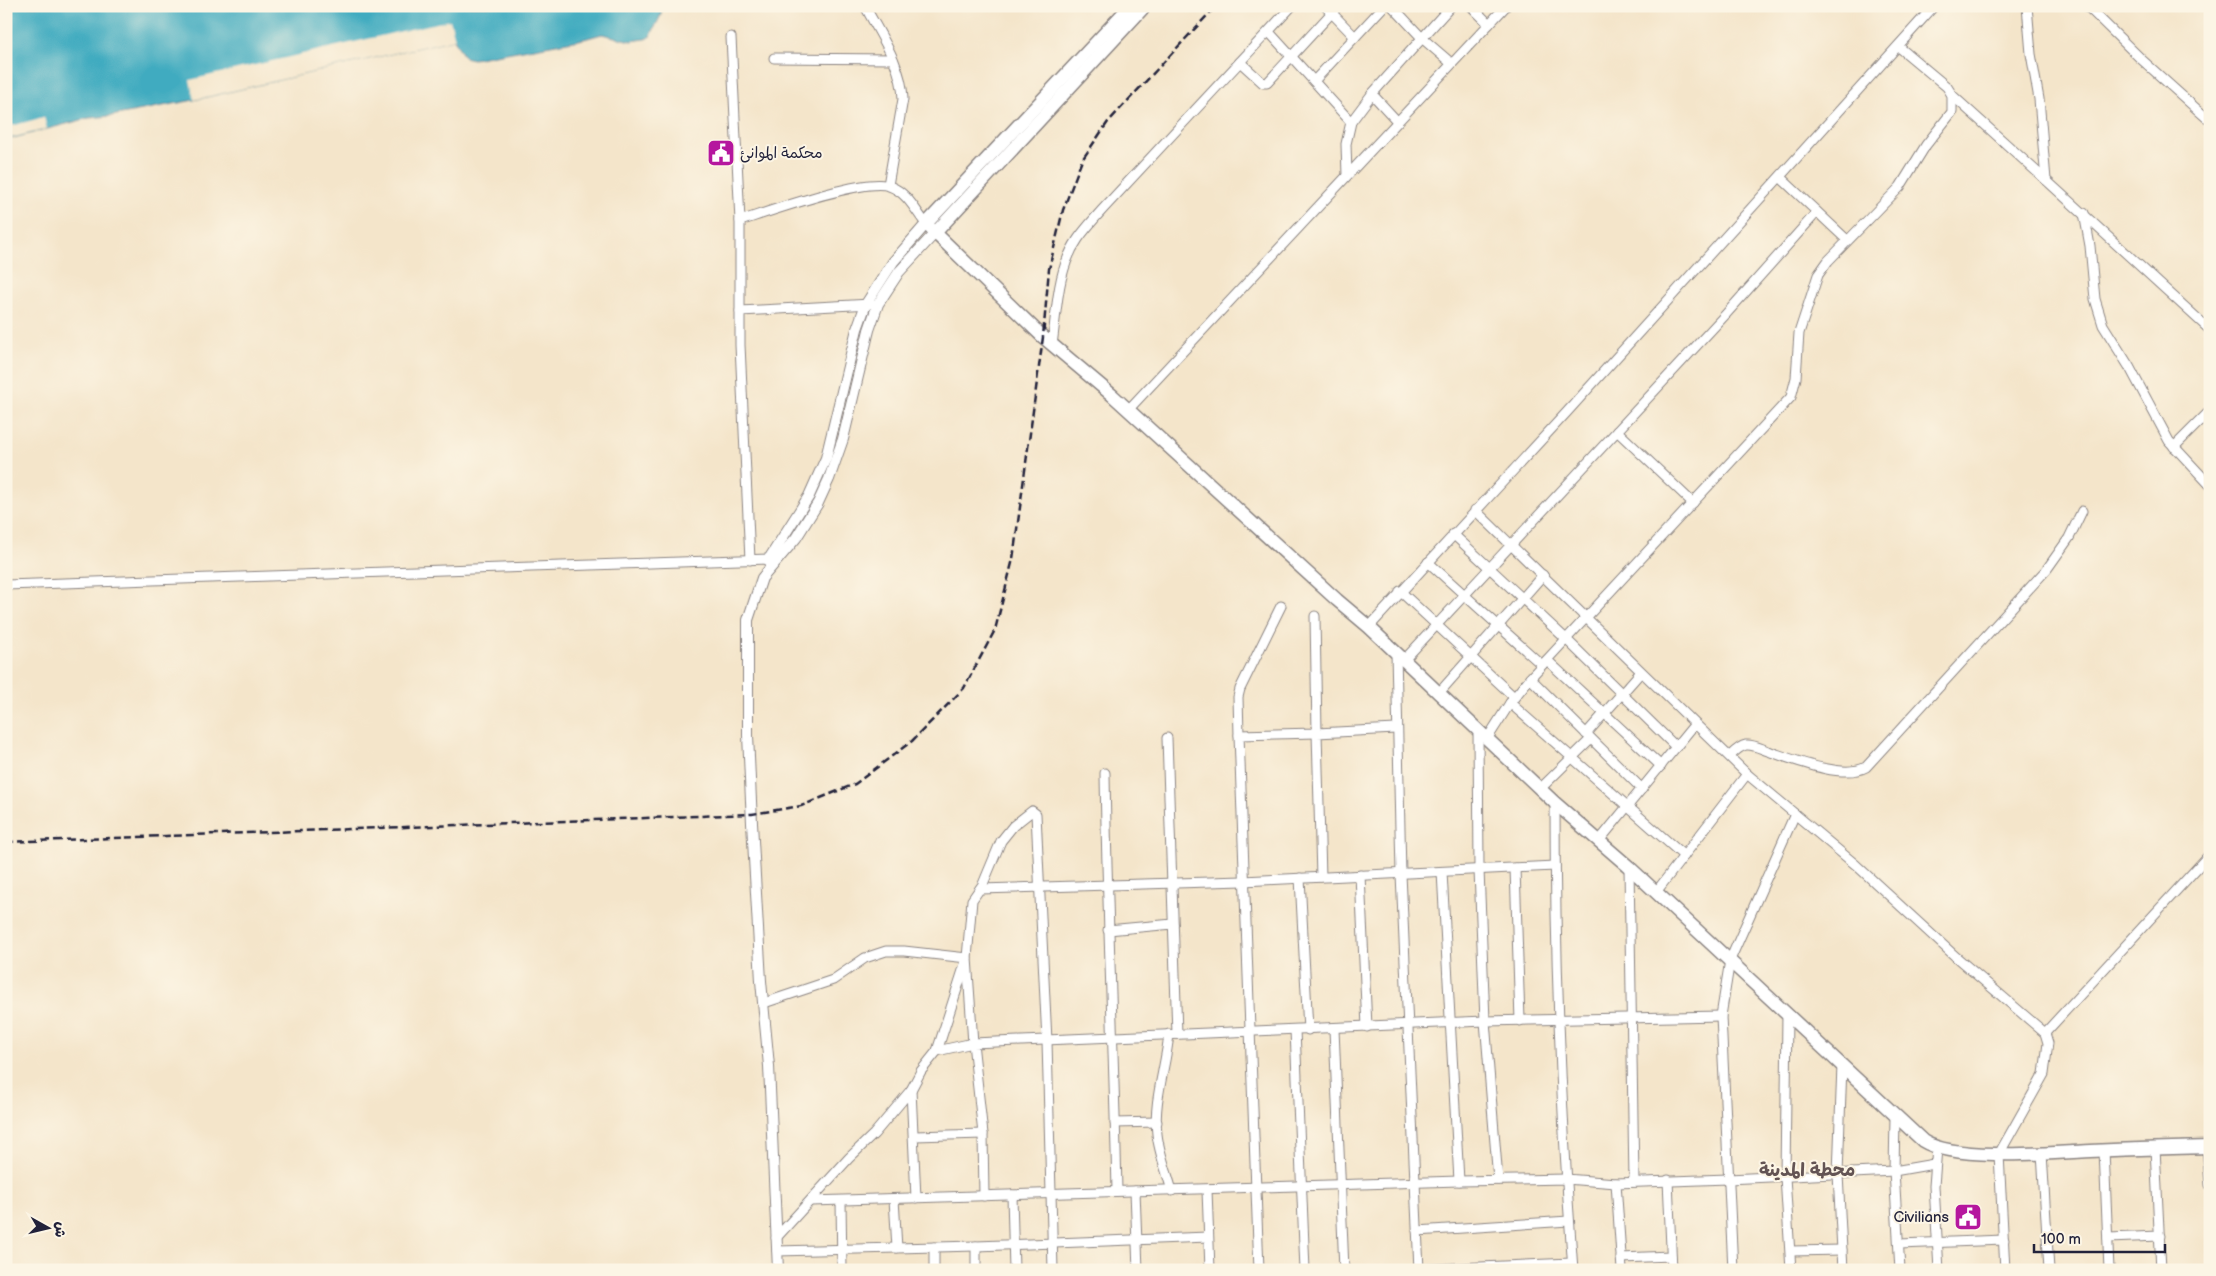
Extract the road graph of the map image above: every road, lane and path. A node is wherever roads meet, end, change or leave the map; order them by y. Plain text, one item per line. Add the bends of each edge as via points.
1 (865, 6) edge
2 (1130, 6) edge
3 (1145, 6) edge
4 (1292, 6) edge
5 (1384, 6) edge
6 (1392, 6) edge
7 (1451, 6) edge
8 (1471, 6) edge
9 (1506, 6) edge
10 (1934, 6) edge
11 (2027, 6) edge
12 (2087, 6) edge
13 (1331, 8) edge
14 (1489, 24) junction
15 (1269, 32) junction
16 (731, 37) dead end
17 (1355, 37) junction
18 (1422, 38) junction
19 (1899, 47) junction
20 (1292, 57) junction
21 (774, 58) dead end
22 (893, 59) junction
23 (1240, 62) junction
24 (1451, 63) junction
25 (1314, 81) junction
26 (1372, 94) junction
27 (1952, 95) junction
28 (1397, 121) junction
29 (2210, 121) edge
30 (1351, 122) junction
31 (1347, 176) junction
32 (1780, 177) junction
33 (2046, 180) junction
34 (888, 185) junction
35 (1817, 212) junction
36 (2084, 212) junction
37 (740, 221) junction
38 (926, 224) junction
39 (935, 233) junction
40 (1847, 240) junction
41 (866, 304) junction
42 (878, 304) junction
43 (740, 311) junction
44 (2210, 330) edge
45 (1052, 345) junction
46 (1128, 410) junction
47 (2210, 411) edge
48 (1617, 431) junction
49 (2174, 448) junction
50 (2210, 485) edge
51 (1693, 503) junction
52 (1475, 510) junction
53 (2082, 511) dead end
54 (1453, 534) junction
55 (1512, 545) junction
56 (750, 560) junction
57 (1428, 562) junction
58 (769, 563) junction
59 (1490, 568) junction
60 (1543, 575) junction
61 (6, 585) edge
62 (1400, 591) junction
63 (1465, 595) junction
64 (1522, 598) junction
65 (1281, 606) dead end
66 (1315, 616) dead end
67 (1587, 617) junction
68 (1498, 625) junction
69 (1436, 626) junction
70 (1369, 627) junction
71 (1566, 639) junction
72 (1400, 656) junction
73 (1471, 658) junction
74 (1545, 662) junction
75 (1642, 672) junction
76 (1530, 678) junction
77 (1622, 693) junction
78 (1438, 694) junction
79 (1512, 700) junction
80 (1604, 715) junction
81 (1694, 725) junction
82 (1396, 729) junction
83 (1317, 733) junction
84 (1239, 735) junction
85 (1482, 735) junction
86 (1589, 736) junction
87 (1166, 738) dead end
88 (1676, 747) junction
89 (1730, 756) junction
90 (1571, 758) junction
91 (1661, 766) junction
92 (1106, 773) dead end
93 (1747, 774) junction
94 (1540, 789) junction
95 (1642, 789) junction
96 (1555, 803) junction
97 (1628, 807) junction
98 (1795, 814) junction
99 (1600, 842) junction
100 (2210, 854) edge
101 (1684, 856) junction
102 (1555, 866) junction
103 (1629, 867) junction
104 (1515, 868) junction
105 (1478, 870) junction
106 (1442, 872) junction
107 (1401, 874) junction
108 (1360, 875) junction
109 (1321, 877) junction
110 (1300, 878) junction
111 (1243, 881) junction
112 (1172, 883) junction
113 (1107, 885) junction
114 (980, 888) junction
115 (1040, 888) junction
116 (1656, 892) junction
117 (1173, 924) junction
118 (1108, 930) junction
119 (967, 958) junction
120 (1730, 960) junction
121 (764, 1003) junction
122 (1787, 1015) junction
123 (1721, 1016) junction
124 (1631, 1018) junction
125 (1558, 1020) junction
126 (1520, 1021) junction
127 (1485, 1022) junction
128 (1449, 1023) junction
129 (1407, 1025) junction
130 (1368, 1027) junction
131 (1334, 1029) junction
132 (1295, 1030) junction
133 (1308, 1030) junction
134 (1251, 1032) junction
135 (2045, 1033) junction
136 (1173, 1034) junction
137 (1113, 1036) junction
138 (1047, 1040) junction
139 (973, 1043) junction
140 (937, 1052) junction
141 (1842, 1065) junction
142 (911, 1090) junction
143 (1895, 1117) junction
144 (1156, 1122) junction
145 (1115, 1123) junction
146 (983, 1134) junction
147 (914, 1136) junction
148 (2208, 1147) edge
149 (1937, 1148) junction
150 (2155, 1148) junction
151 (2104, 1150) junction
152 (2042, 1153) junction
153 (1999, 1154) junction
154 (1934, 1164) junction
155 (1894, 1171) junction
156 (1838, 1174) junction
157 (1785, 1176) junction
158 (1728, 1179) junction
159 (1498, 1180) junction
160 (1566, 1180) junction
161 (1668, 1180) junction
162 (1459, 1181) junction
163 (1616, 1182) junction
164 (1634, 1182) junction
165 (1415, 1184) junction
166 (1341, 1185) junction
167 (2210, 1185) edge
168 (1302, 1187) junction
169 (1256, 1188) junction
170 (1207, 1190) junction
171 (1135, 1191) junction
172 (1172, 1191) junction
173 (1117, 1192) junction
174 (1051, 1193) junction
175 (1012, 1195) junction
176 (984, 1196) junction
177 (916, 1198) junction
178 (894, 1199) junction
179 (811, 1201) junction
180 (841, 1201) junction
181 (1569, 1221) junction
182 (1417, 1231) junction
183 (2160, 1236) junction
184 (1208, 1237) junction
185 (776, 1238) junction
186 (2108, 1238) junction
187 (1137, 1239) junction
188 (2004, 1240) junction
189 (1938, 1243) junction
190 (1052, 1244) junction
191 (1899, 1244) junction
192 (1013, 1245) junction
193 (976, 1246) junction
194 (934, 1247) junction
195 (897, 1248) junction
196 (842, 1250) junction
197 (1842, 1250) junction
198 (777, 1251) junction
199 (1791, 1251) junction
200 (1671, 1256) junction
201 (1621, 1258) junction
202 (1572, 1266) edge
203 (778, 1270) edge
204 (842, 1270) edge
205 (934, 1270) edge
206 (976, 1270) edge
207 (1014, 1270) edge
208 (1053, 1270) edge
209 (1138, 1270) edge
210 (1210, 1270) edge
211 (1259, 1270) edge
212 (1305, 1270) edge
213 (1344, 1270) edge
214 (1411, 1270) edge
215 (1419, 1270) edge
216 (1622, 1270) edge
217 (1672, 1270) edge
218 (1733, 1270) edge
219 (1791, 1270) edge
220 (1843, 1270) edge
221 (1900, 1270) edge
222 (1939, 1270) edge
223 (2005, 1270) edge
224 (2049, 1270) edge
225 (2109, 1270) edge
226 (2161, 1270) edge

1 - 22 street
2 - 38 main road
3 - 39 main road
4 - 15 street
5 - 17 street
6 - 18 street
7 - 18 street
8 - 14 street
9 - 14 street
10 - 19 street
11 - 33 street
12 - 29 street
13 - 17 street
13 - 20 street
14 - 24 street
15 - 20 street
15 - 23 street
16 - 37 street
17 - 25 street
18 - 24 street
18 - 26 street
19 - 27 street via 1939,79
19 - 32 street
20 - 23 street via 1267,83
20 - 25 street
21 - 22 street
22 - 34 street via 903,86 903,98
23 - 45 street via 1077,240 1060,284
24 - 28 street
25 - 30 street
26 - 28 street
26 - 30 street
27 - 33 street
27 - 40 street via 1948,120 1926,145 1907,178
28 - 31 street
30 - 31 street via 1346,144
31 - 46 street
32 - 35 street
32 - 52 street
33 - 36 street
34 - 37 street via 822,195
34 - 38 street via 903,193
35 - 40 street
35 - 48 street
36 - 44 street
36 - 49 street via 2100,316
37 - 43 street
38 - 39 main road
38 - 41 street via 893,262
39 - 42 street via 900,272
39 - 45 main road
40 - 51 street via 1828,261 1816,282 1799,333 1796,378 1791,397
41 - 42 street
41 - 43 street
41 - 58 street via 826,458 809,496
42 - 58 street via 841,446 829,479 796,538
43 - 56 street
45 - 46 main road
46 - 70 main road
47 - 49 street
48 - 51 street
48 - 55 street
49 - 50 street
51 - 67 street
52 - 54 street
52 - 55 street
53 - 89 street via 2069,538 2047,569 1866,768 1854,772 1840,771 1751,745 1741,747
54 - 57 street
54 - 59 street
55 - 59 street
55 - 60 street
56 - 58 street
56 - 61 street
57 - 62 street
57 - 63 street
58 - 121 street via 748,620 748,735
59 - 63 street
59 - 64 street
60 - 64 street
60 - 67 street
62 - 69 street
62 - 70 street
63 - 68 street
63 - 69 street
64 - 68 street
64 - 71 street
65 - 84 street via 1240,689
66 - 83 street
67 - 71 street
67 - 75 street
68 - 73 street
68 - 74 street
69 - 72 street
69 - 73 street
70 - 72 main road
71 - 74 street
71 - 77 street
72 - 78 main road
72 - 82 street
73 - 78 street
73 - 79 street
74 - 76 street
74 - 80 street
75 - 77 street
75 - 81 street
76 - 79 street
76 - 86 street
77 - 80 street
77 - 88 street
78 - 85 main road
79 - 85 street
79 - 90 street
80 - 86 street
80 - 91 street
81 - 88 street
81 - 89 street
82 - 83 street
82 - 107 street
83 - 84 street
83 - 109 street
84 - 111 street
85 - 94 main road
85 - 105 street
86 - 90 street
86 - 95 street
87 - 112 street
88 - 91 street
89 - 93 street
90 - 94 street
90 - 97 street
91 - 95 street
92 - 113 street
93 - 98 street
93 - 101 street
94 - 96 main road
95 - 97 street
96 - 99 main road
96 - 102 street
97 - 99 street
97 - 101 street
98 - 120 street
98 - 135 street
99 - 103 main road
100 - 135 street
101 - 116 street
102 - 104 street
102 - 125 street
103 - 116 main road
103 - 124 street
104 - 105 street
104 - 126 street
105 - 106 street
105 - 127 street
106 - 107 street
106 - 128 street
107 - 108 street
107 - 129 street
108 - 109 street
108 - 130 street
109 - 110 street
110 - 111 street
110 - 133 street
111 - 112 street
111 - 134 street
112 - 113 street
112 - 117 street
113 - 115 street
113 - 118 street
114 - 115 street
114 - 115 street via 1001,841 1032,811 1036,816
114 - 119 street via 972,900
115 - 138 street
116 - 120 main road
117 - 118 street
117 - 136 street
118 - 137 street
119 - 121 street via 886,951 865,958 833,980
119 - 139 street
119 - 140 street
120 - 122 main road
120 - 123 street
121 - 185 street
122 - 141 main road
122 - 157 street
123 - 124 street
123 - 158 street
124 - 125 street
124 - 164 street
125 - 126 street
125 - 160 street
126 - 127 street
127 - 128 street
127 - 159 street
128 - 129 street
128 - 162 street
129 - 130 street
129 - 165 street
130 - 131 street
131 - 133 street
131 - 166 street
132 - 133 street
132 - 134 street
132 - 168 street
134 - 136 street
134 - 169 street
135 - 153 street via 2048,1043 2044,1074
136 - 137 street
136 - 144 street
137 - 138 street
137 - 145 street
138 - 139 street
138 - 174 street
139 - 140 street
139 - 146 street
140 - 142 street
141 - 143 main road
141 - 156 street
142 - 147 street
142 - 179 street
143 - 149 main road
143 - 155 street
144 - 145 street
144 - 172 street
145 - 173 street
146 - 147 street
146 - 176 street
147 - 177 street
148 - 150 main road
148 - 167 street
149 - 153 main road
149 - 154 street
150 - 151 main road
150 - 183 street
151 - 152 main road
151 - 186 street
152 - 153 main road
152 - 224 street
153 - 188 street
154 - 155 street
154 - 189 street
155 - 156 street
155 - 191 street
156 - 157 street
156 - 197 street
157 - 158 street
157 - 199 street
158 - 161 street
158 - 218 street
159 - 160 street
159 - 162 street
160 - 163 street
160 - 181 street
161 - 164 street
161 - 200 street
162 - 165 street
163 - 164 street
163 - 201 street
165 - 166 street
165 - 182 street
166 - 168 street
166 - 213 street
168 - 169 street
168 - 212 street
169 - 170 street
169 - 211 street
170 - 172 street
170 - 184 street
171 - 172 street
171 - 173 street
171 - 187 street
173 - 174 street
174 - 175 street
174 - 190 street
175 - 176 street
175 - 192 street
176 - 177 street
177 - 178 street
178 - 180 street
178 - 195 street
179 - 180 street
179 - 185 street
180 - 196 street
181 - 182 street
181 - 202 street
182 - 215 street
183 - 186 street
183 - 226 street
184 - 187 street
184 - 210 street
185 - 198 street
186 - 225 street
187 - 190 street
187 - 209 street
188 - 189 street
188 - 223 street
189 - 191 street
189 - 222 street
190 - 192 street
190 - 208 street
191 - 221 street
192 - 193 street
192 - 207 street
193 - 194 street
193 - 206 street
194 - 195 street
194 - 205 street
195 - 196 street
196 - 198 street
196 - 204 street
197 - 199 street
197 - 220 street
198 - 203 street
199 - 219 street
200 - 201 street
200 - 217 street
201 - 216 street
202 - 215 street
214 - 215 street

